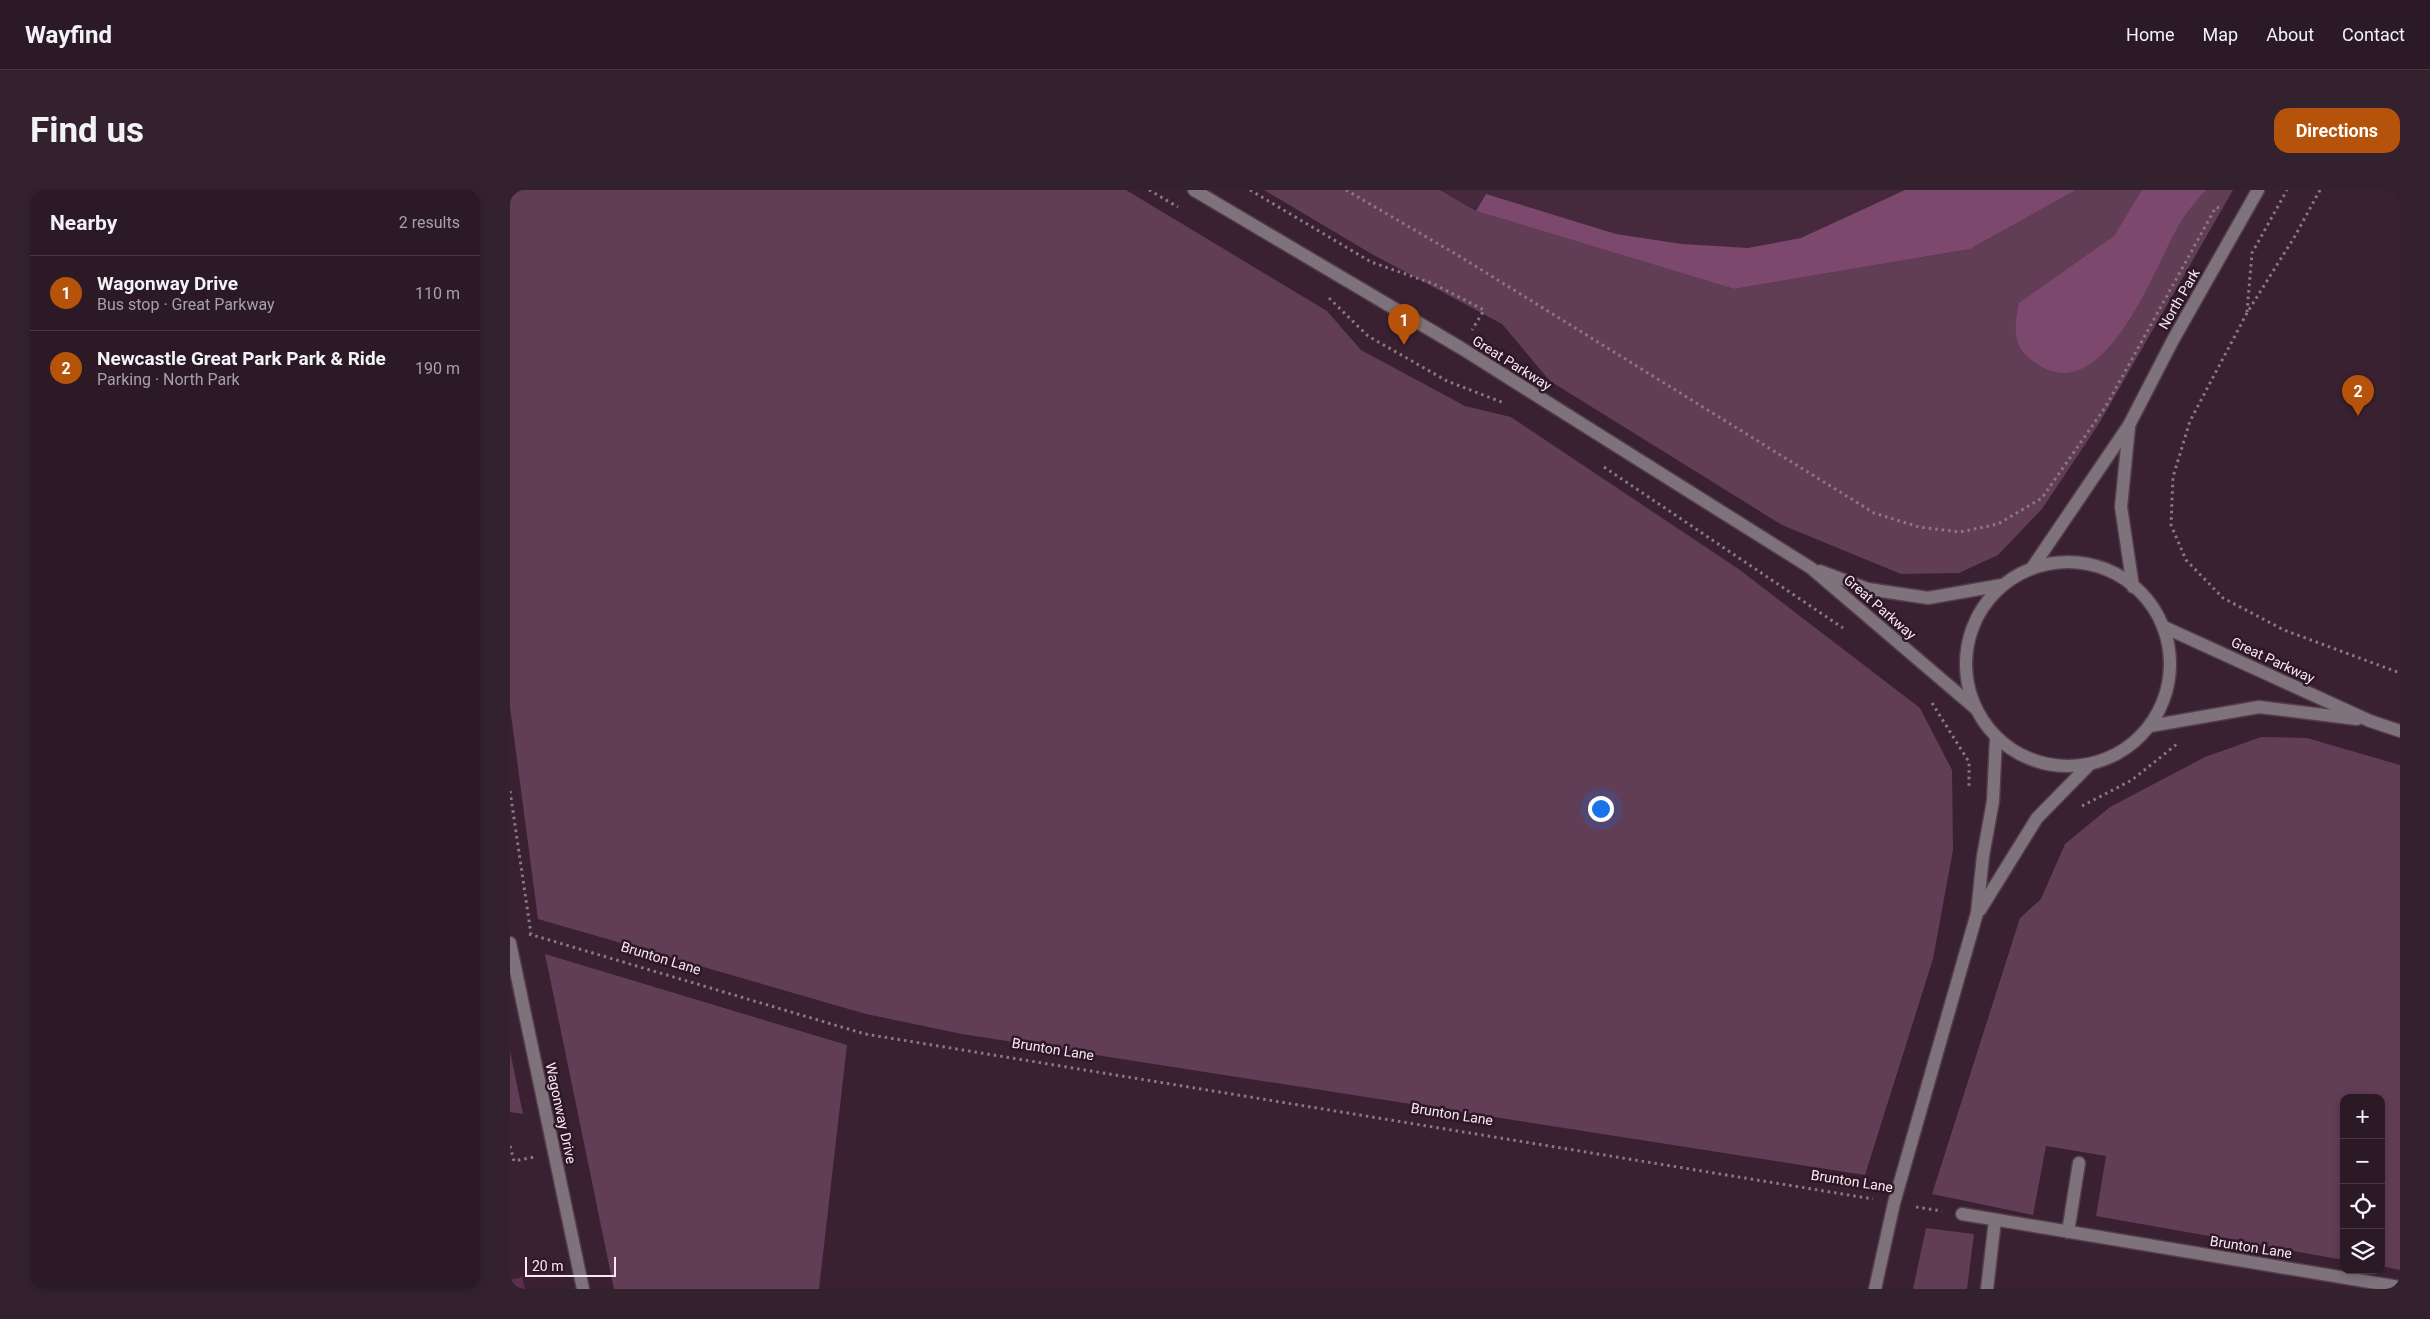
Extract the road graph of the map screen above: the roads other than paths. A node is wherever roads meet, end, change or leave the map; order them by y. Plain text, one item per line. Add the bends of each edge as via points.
1 (1194, 190) edge
2 (2258, 190) edge
3 (2129, 425) junction
4 (1811, 568) junction
5 (2032, 568) junction
6 (2002, 585) junction
7 (2133, 586) junction
8 (2164, 627) junction
9 (1975, 708) junction
10 (2370, 721) junction
11 (2150, 726) junction
12 (2400, 731) edge
13 (1996, 738) junction
14 (2089, 765) junction
15 (1977, 913) junction
16 (510, 943) edge
17 (2079, 1163) dead end
18 (1962, 1214) road end
19 (1995, 1220) junction
20 (2068, 1232) junction
21 (2400, 1287) edge
22 (583, 1289) edge
23 (1875, 1289) edge
24 (1986, 1289) edge

1 - 4 street, Great Parkway via 1461,348
2 - 3 street, North Park
3 - 5 street, North Park
3 - 7 street, North Park via 2121,507
4 - 6 street, Great Parkway via 1868,589 1928,598
4 - 9 street, Great Parkway
5 - 6 street, Great Parkway
5 - 7 street, Great Parkway via 2084,562 2114,572
6 - 9 street, Great Parkway via 1982,607 1969,637 1965,674
7 - 8 street, Great Parkway via 2144,595
8 - 10 street, Great Parkway
8 - 11 street, Great Parkway via 2171,674 2165,699
9 - 13 street, Great Parkway
10 - 11 street, Great Parkway via 2259,707
10 - 12 street, Great Parkway
11 - 14 street, Great Parkway via 2118,754
13 - 14 street, Great Parkway via 2019,755 2042,764
13 - 15 street via 1993,801
14 - 15 street via 2037,818
15 - 23 street via 1894,1203
16 - 22 street, Wagonway Drive
17 - 20 street
18 - 19 street, Brunton Lane
19 - 20 street, Brunton Lane
19 - 24 street
20 - 21 street, Brunton Lane

